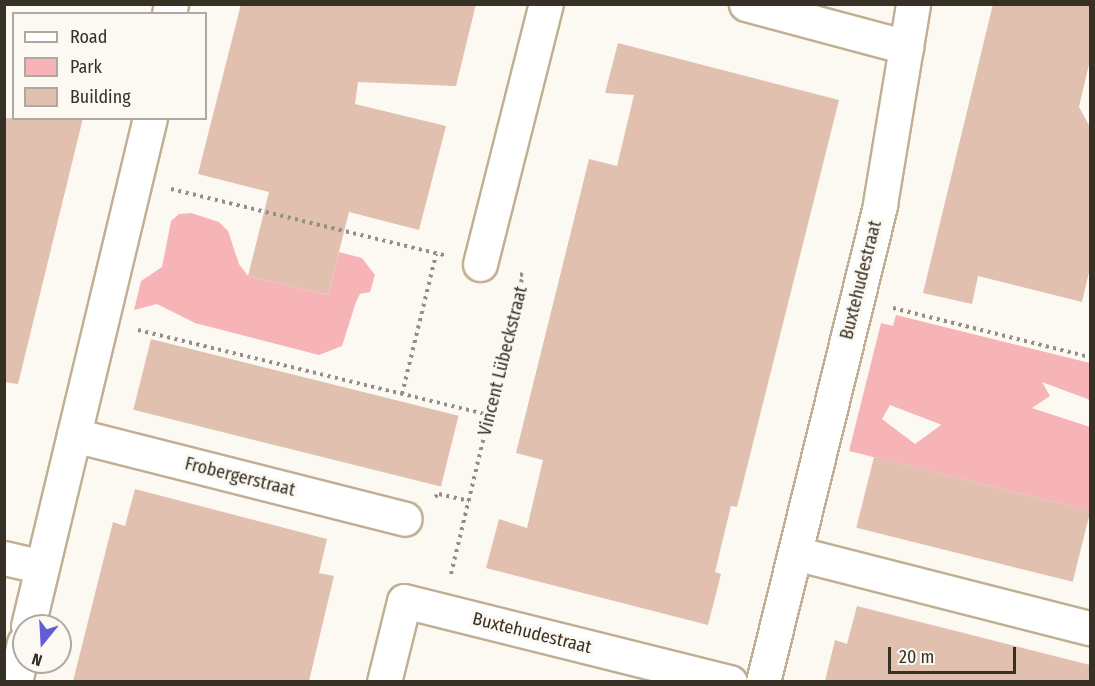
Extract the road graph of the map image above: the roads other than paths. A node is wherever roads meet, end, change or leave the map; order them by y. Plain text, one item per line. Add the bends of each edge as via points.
1 (546, 4) edge
2 (746, 4) edge
3 (913, 4) edge
4 (906, 47) junction
5 (150, 120) edge
6 (480, 264) road end
7 (74, 435) junction
8 (405, 519) dead end
9 (795, 553) junction
10 (4, 558) edge
11 (42, 567) junction
12 (31, 614) edge
13 (1090, 628) edge
14 (384, 681) edge
15 (730, 681) edge
16 (763, 681) edge

1 - 6 street
2 - 4 street
3 - 4 street, Buxtehudestraat
4 - 9 street, Buxtehudestraat via 880,204
5 - 7 street
7 - 8 street, Frobergerstraat
7 - 11 street
9 - 13 street
9 - 16 street, Buxtehudestraat
10 - 11 street
11 - 12 street
14 - 15 street, Buxtehudestraat via 404,602

